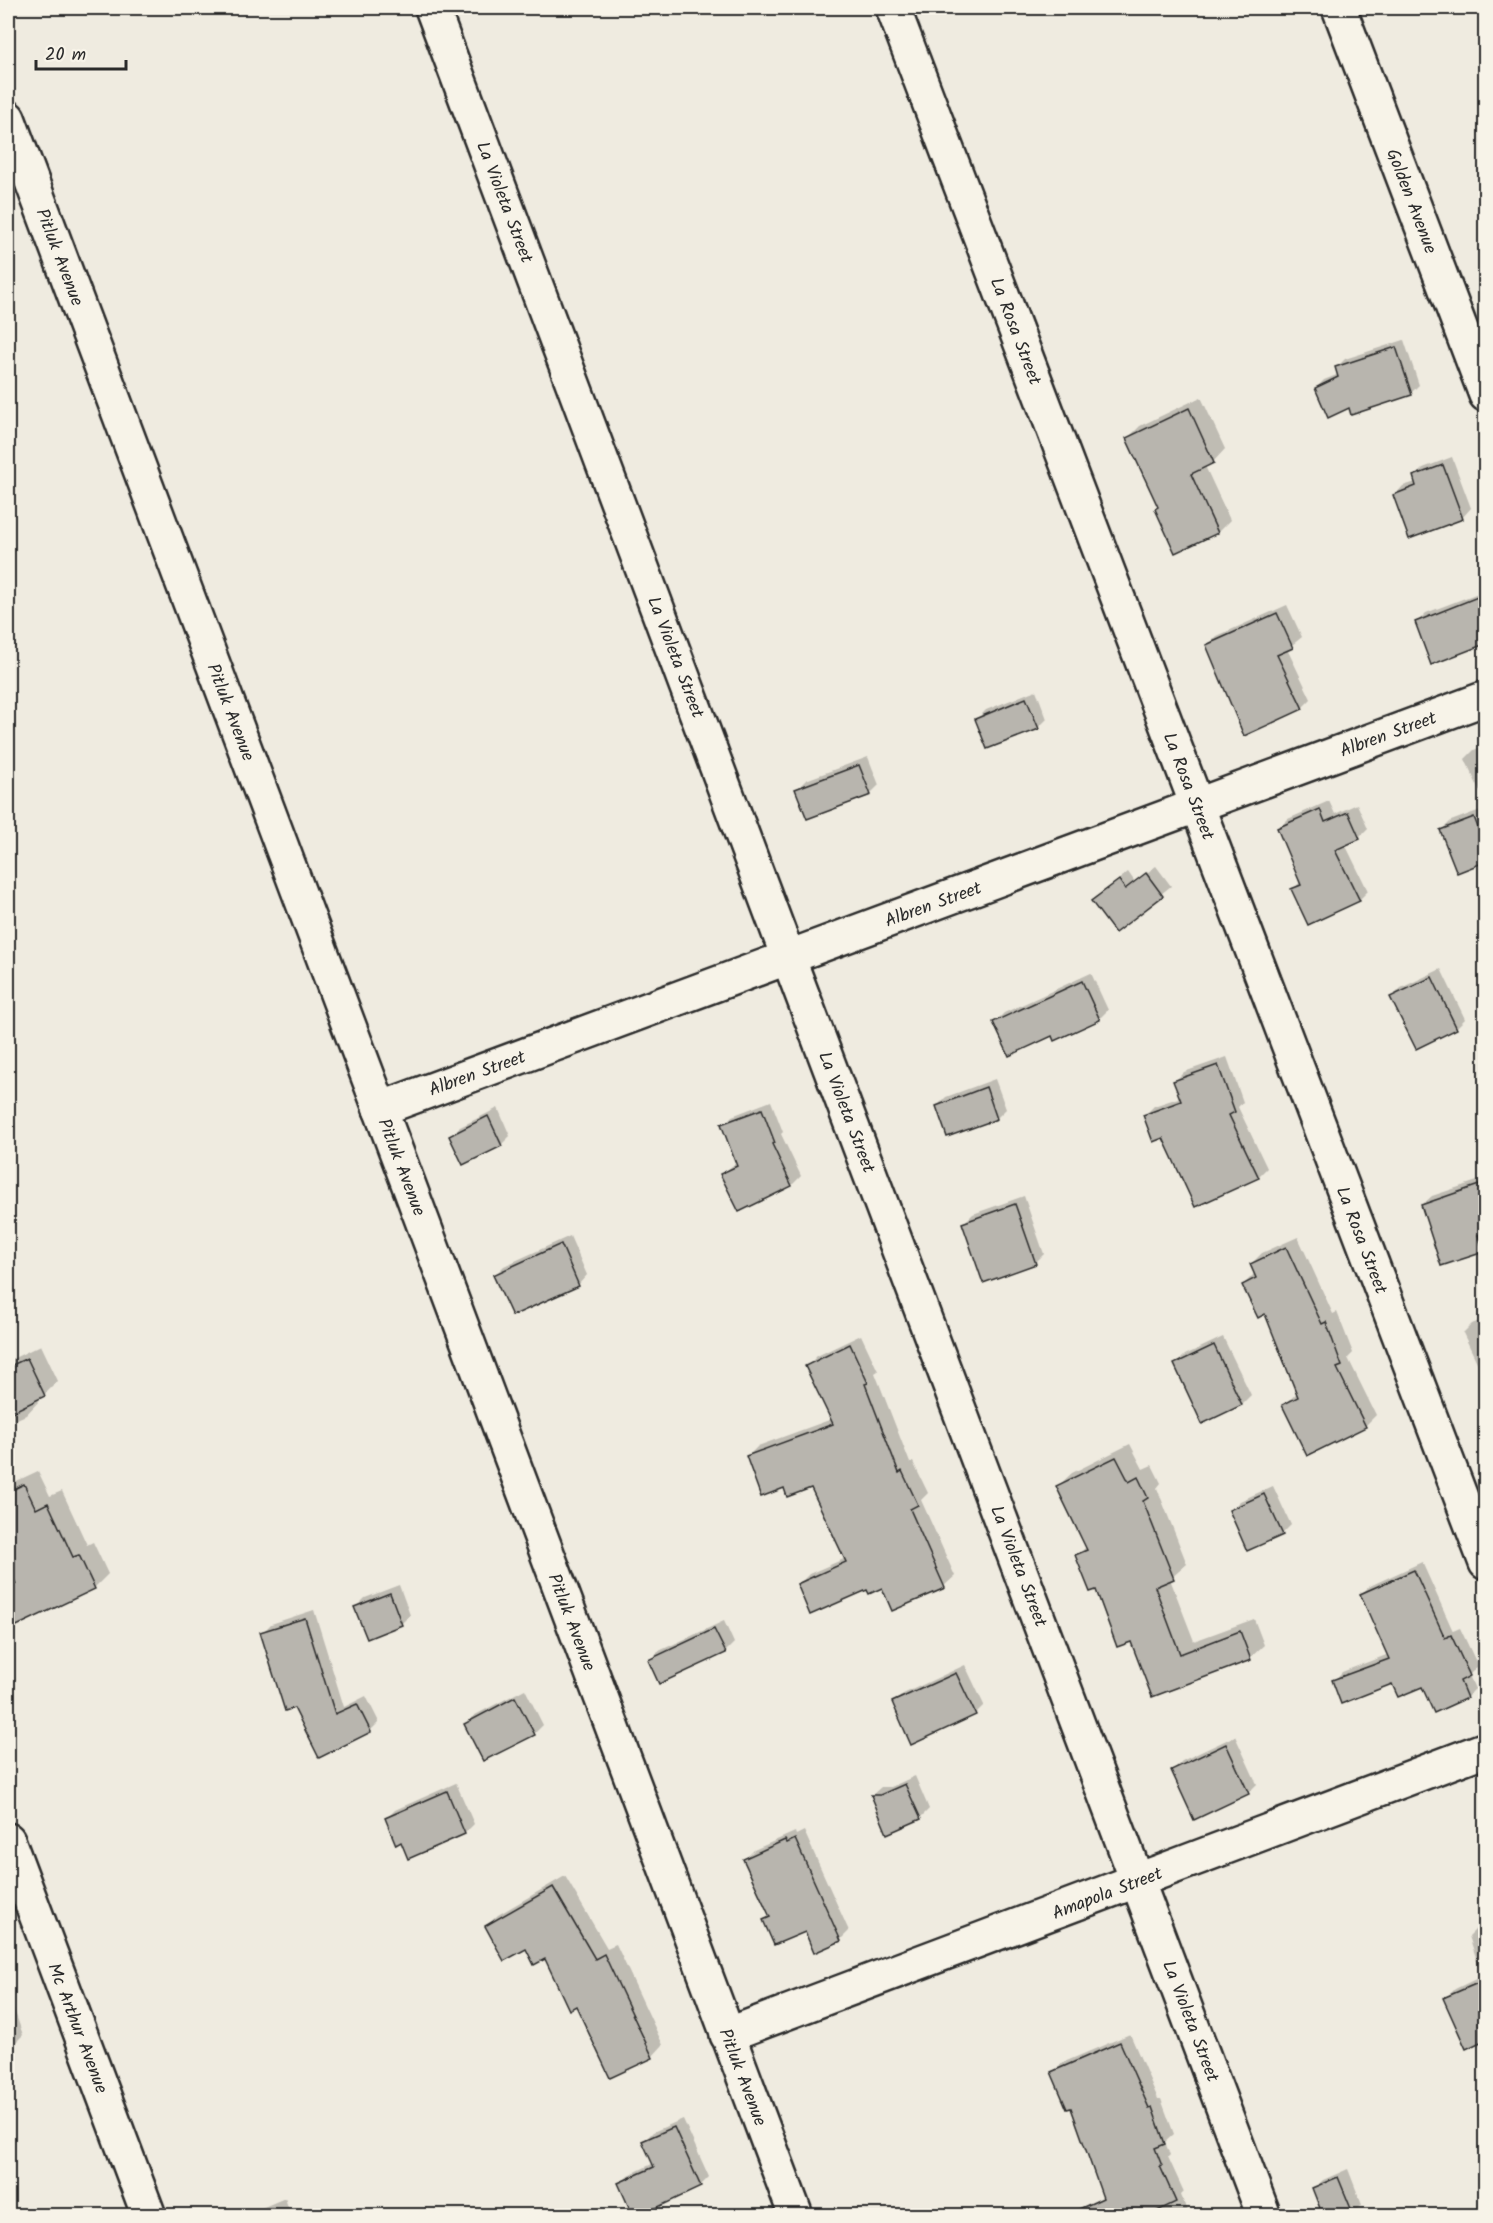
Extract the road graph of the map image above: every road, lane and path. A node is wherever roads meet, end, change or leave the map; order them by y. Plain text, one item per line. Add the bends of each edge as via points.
1 (432, 8) edge
2 (893, 8) edge
3 (1339, 8) edge
4 (8, 118) edge
5 (1485, 395) edge
6 (1485, 698) edge
7 (1196, 806) junction
8 (788, 957) junction
9 (380, 1109) junction
10 (1485, 1563) edge
11 (1485, 1749) edge
12 (8, 1840) edge
13 (1138, 1881) junction
14 (727, 2035) junction
15 (149, 2216) edge
16 (796, 2216) edge
17 (1264, 2216) edge

1 - 8 street, La Violeta Street
2 - 7 street, La Rosa Street
3 - 5 street, Golden Avenue
4 - 9 street, Pitluk Avenue
6 - 7 street, Albren Street
7 - 8 street, Albren Street
7 - 10 street, La Rosa Street
8 - 9 street, Albren Street
8 - 13 street, La Violeta Street
9 - 14 street, Pitluk Avenue
11 - 13 street, Amapola Street
12 - 15 street, Mc Arthur Avenue
13 - 14 street, Amapola Street
13 - 17 street, La Violeta Street
14 - 16 street, Pitluk Avenue

